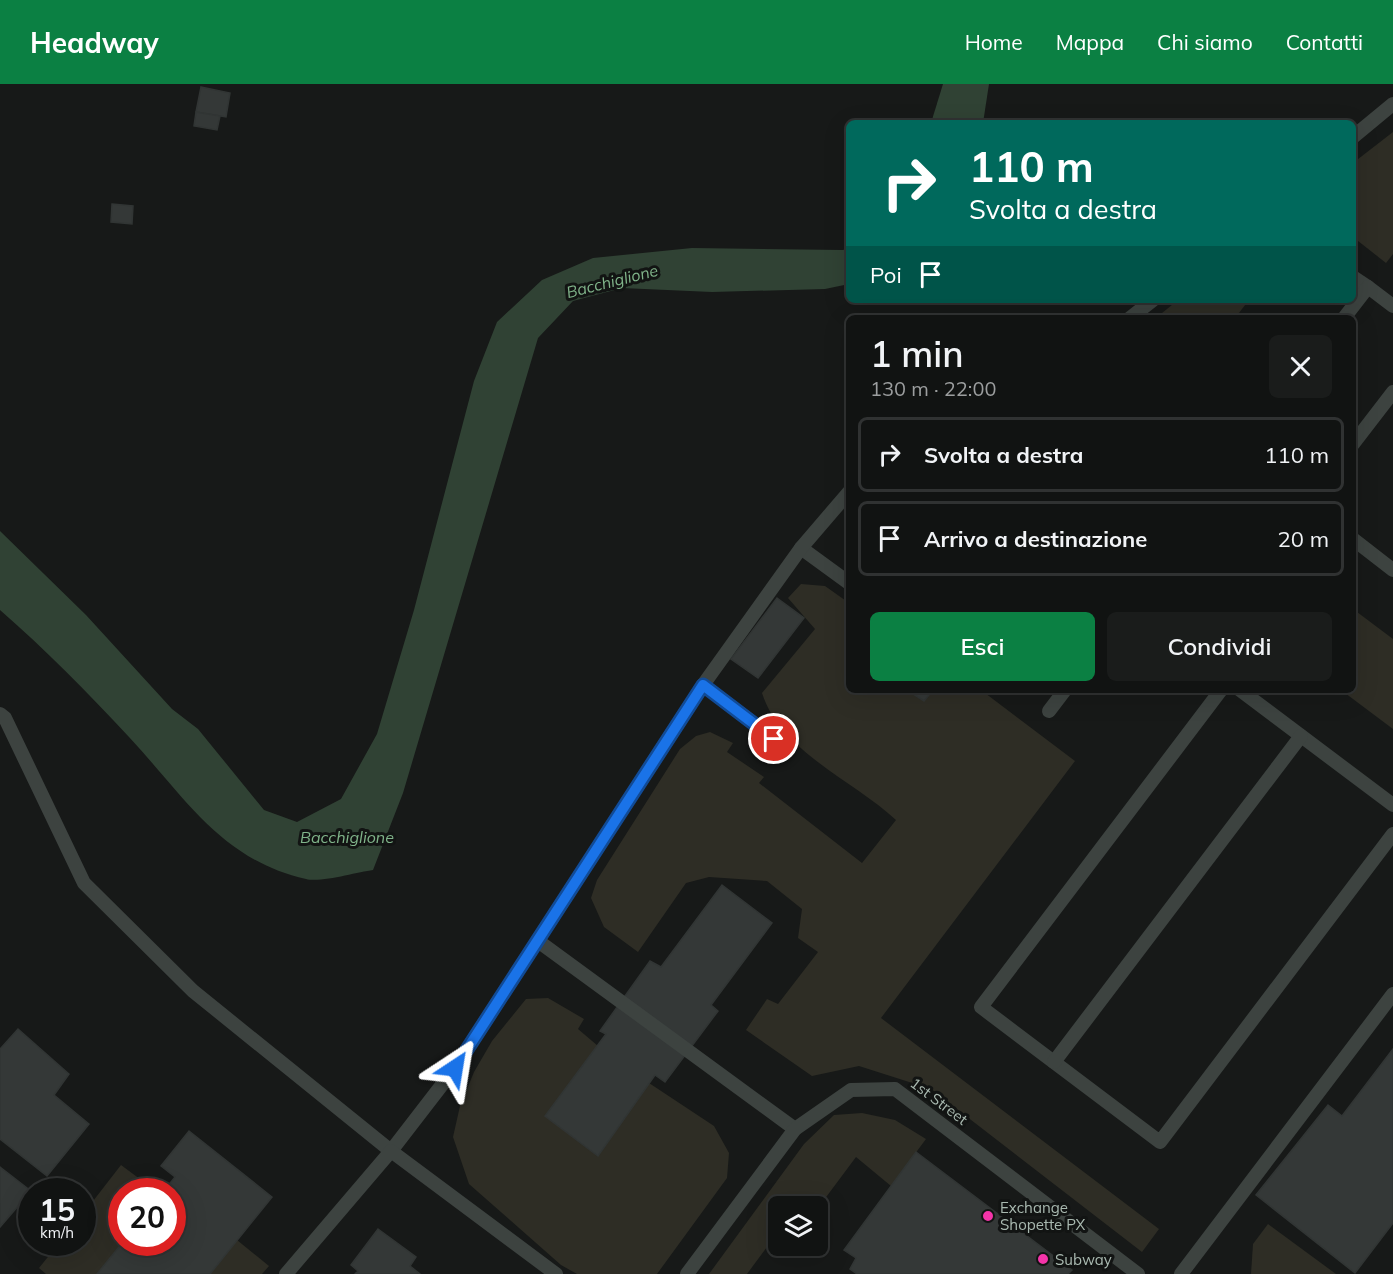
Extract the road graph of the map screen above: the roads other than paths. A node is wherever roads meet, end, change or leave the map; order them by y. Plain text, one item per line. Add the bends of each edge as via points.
1 (1393, 104) edge
2 (1356, 135) edge
3 (1356, 279) edge
4 (1368, 287) junction
5 (1356, 302) edge
6 (1149, 303) edge
7 (1356, 303) edge
8 (1393, 306) edge
9 (1135, 315) edge
10 (1346, 315) edge
11 (1393, 392) edge
12 (1356, 440) edge
13 (846, 496) edge
14 (1356, 542) edge
15 (801, 548) junction
16 (1393, 570) edge
17 (846, 581) edge
18 (703, 685) junction
19 (1063, 693) edge
20 (1219, 693) edge
21 (1244, 693) edge
22 (1048, 711) dead end
23 (0, 714) edge
24 (1301, 736) junction
25 (786, 748) dead end
26 (1393, 806) edge
27 (1393, 834) edge
28 (538, 941) junction
29 (1393, 994) edge
30 (1054, 1062) junction
31 (795, 1129) junction
32 (391, 1151) junction
33 (286, 1274) edge
34 (556, 1274) edge
35 (687, 1274) edge
36 (1138, 1274) edge
37 (1181, 1274) edge

1 - 2 lane
3 - 4 lane
4 - 5 lane
4 - 8 lane
6 - 9 lane
7 - 10 lane
11 - 12 lane
13 - 15 lane
14 - 16 lane
15 - 17 lane
15 - 18 lane
18 - 25 lane
18 - 28 lane
19 - 22 lane
20 - 30 lane via 981,1007
21 - 24 lane
23 - 32 lane via 34,775 84,883 193,991
24 - 26 lane
24 - 30 lane
27 - 30 lane via 1160,1142
28 - 31 lane
28 - 32 lane via 455,1068
29 - 37 lane
31 - 35 lane, 1st Street
31 - 36 lane, 1st Street via 851,1090 896,1089
32 - 33 lane
32 - 34 lane

